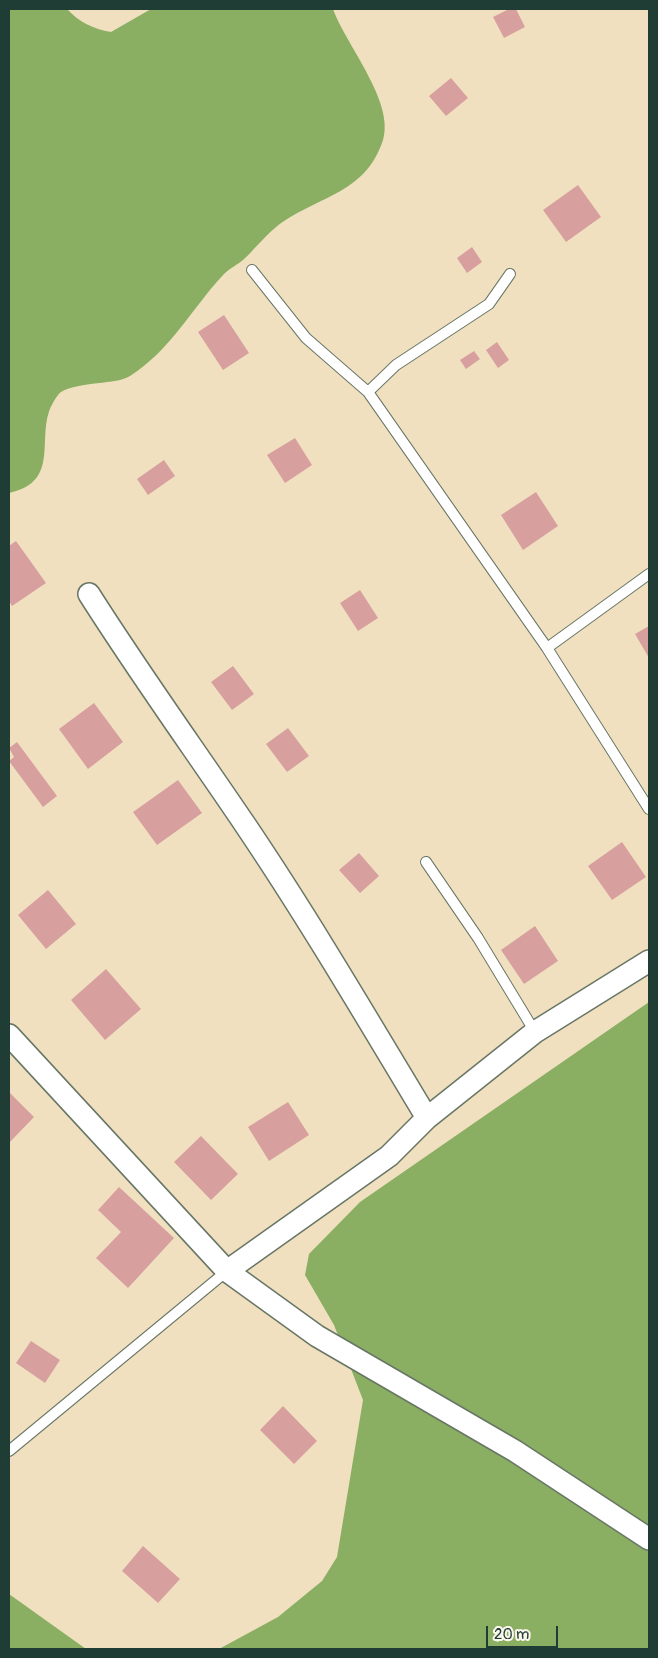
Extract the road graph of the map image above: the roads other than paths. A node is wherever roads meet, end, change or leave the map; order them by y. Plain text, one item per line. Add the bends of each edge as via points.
1 (252, 270) dead end
2 (510, 274) dead end
3 (368, 392) junction
4 (649, 574) edge
5 (89, 594) dead end
6 (547, 648) junction
7 (649, 809) edge
8 (426, 862) dead end
9 (649, 960) edge
10 (535, 1032) junction
11 (9, 1035) edge
12 (427, 1118) junction
13 (227, 1271) junction
14 (9, 1451) edge
15 (649, 1539) edge

1 - 3 lane via 306,338
2 - 3 lane via 489,304 396,365
3 - 6 lane
4 - 6 lane
5 - 12 street via 328,953
6 - 7 lane
8 - 10 lane via 478,938
9 - 10 street
10 - 12 street
11 - 13 street
12 - 13 street via 389,1156
13 - 14 lane
13 - 15 street via 317,1336 514,1451

